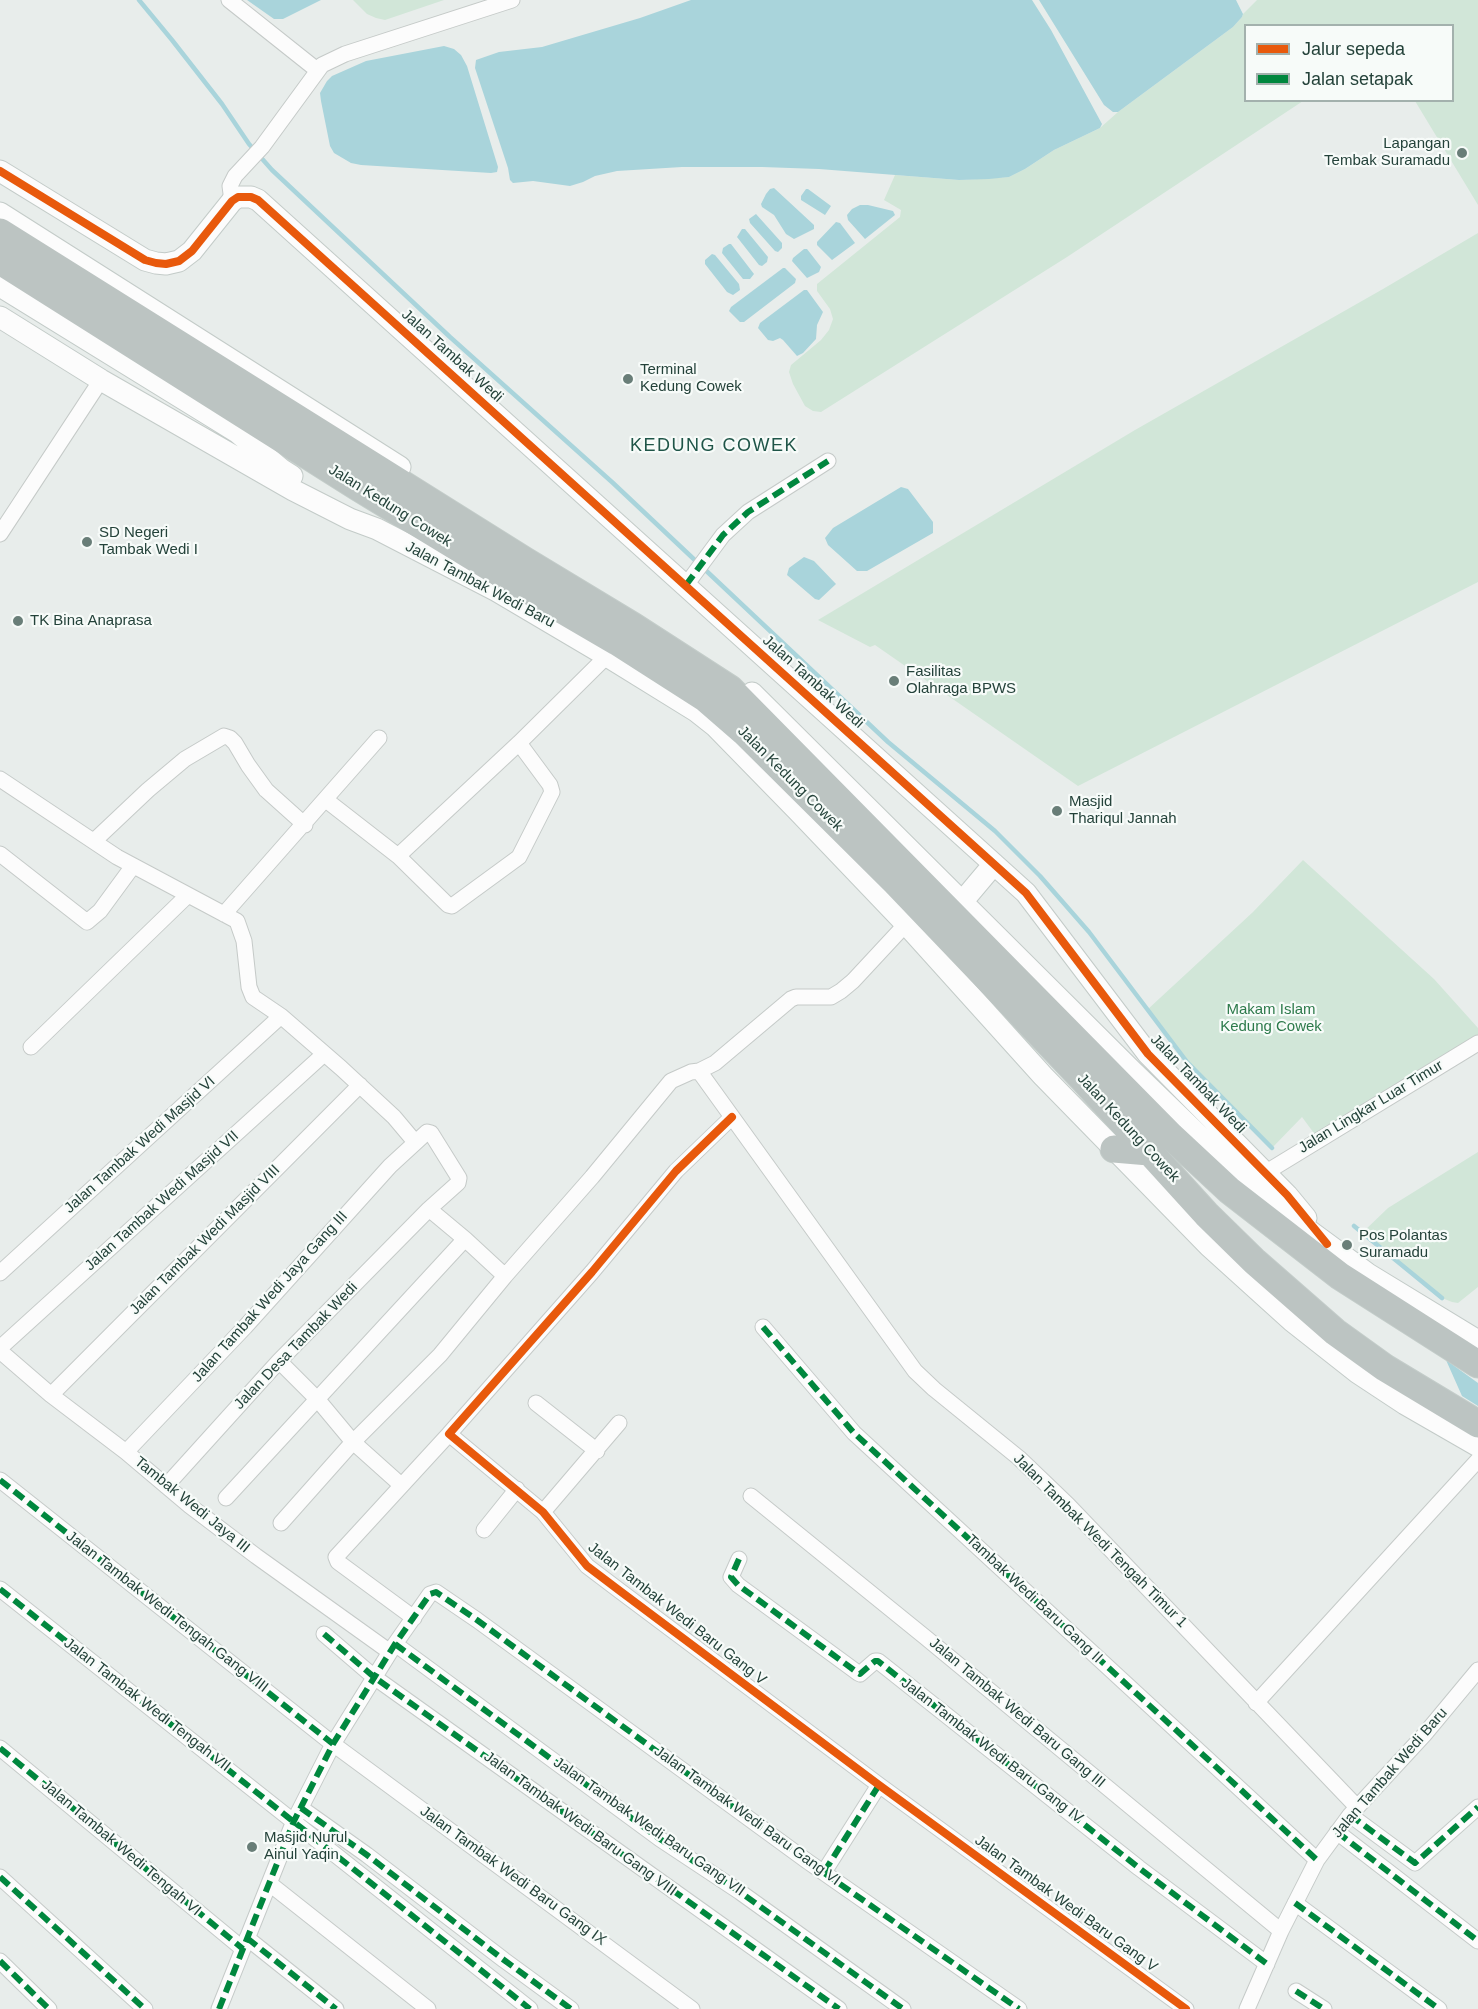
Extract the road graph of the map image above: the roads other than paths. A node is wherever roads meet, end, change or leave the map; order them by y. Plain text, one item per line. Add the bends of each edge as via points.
1 (229, 0) edge
2 (512, 0) edge
3 (317, 70) junction
4 (0, 171) edge
5 (232, 201) junction
6 (0, 213) edge
7 (0, 232) edge
8 (0, 261) edge
9 (0, 286) edge
10 (0, 317) edge
11 (101, 380) junction
12 (828, 461) dead end
13 (377, 528) junction
14 (0, 534) edge
15 (690, 580) junction
16 (608, 656) junction
17 (380, 738) dead end
18 (519, 743) junction
19 (0, 779) edge
20 (326, 800) junction
21 (305, 825) junction
22 (94, 841) junction
23 (0, 854) edge
24 (398, 856) junction
25 (994, 864) junction
26 (133, 866) junction
27 (187, 896) junction
28 (962, 902) junction
29 (224, 914) junction
30 (906, 924) junction
31 (281, 1016) junction
32 (1478, 1043) edge
33 (31, 1047) dead end
34 (324, 1053) junction
35 (1148, 1054) junction
36 (1131, 1070) junction
37 (699, 1071) junction
38 (360, 1085) junction
39 (732, 1117) junction
40 (415, 1142) junction
41 (1114, 1149) junction
42 (1149, 1152) junction
43 (1265, 1173) junction
44 (429, 1209) junction
45 (465, 1239) junction
46 (1327, 1244) junction
47 (0, 1274) edge
48 (505, 1276) junction
49 (763, 1327) dead end
50 (1446, 1329) junction
51 (0, 1350) edge
52 (1474, 1354) edge
53 (279, 1361) junction
54 (51, 1395) junction
55 (318, 1400) junction
56 (536, 1403) dead end
57 (619, 1423) dead end
58 (1478, 1424) edge
59 (449, 1434) junction
60 (353, 1442) junction
61 (1478, 1446) edge
62 (597, 1451) junction
63 (126, 1452) junction
64 (1478, 1460) edge
65 (0, 1480) edge
66 (401, 1485) junction
67 (166, 1486) junction
68 (517, 1489) junction
69 (750, 1496) dead end
70 (226, 1498) dead end
71 (543, 1512) junction
72 (281, 1523) dead end
73 (484, 1530) dead end
74 (739, 1559) dead end
75 (0, 1589) edge
76 (414, 1618) junction
77 (324, 1634) dead end
78 (393, 1648) junction
79 (1478, 1670) edge
80 (374, 1677) junction
81 (1256, 1703) junction
82 (333, 1744) junction
83 (0, 1748) edge
84 (879, 1785) junction
85 (1478, 1807) edge
86 (1354, 1811) junction
87 (297, 1815) junction
88 (1340, 1835) junction
89 (1317, 1860) junction
90 (824, 1872) junction
91 (0, 1877) edge
92 (270, 1884) junction
93 (1295, 1903) junction
94 (1281, 1932) junction
95 (1478, 1941) edge
96 (245, 1943) junction
97 (0, 1961) edge
98 (1268, 1964) junction
99 (1296, 1991) dead end
100 (49, 2009) edge
101 (145, 2009) edge
102 (219, 2009) edge
103 (336, 2009) edge
104 (428, 2009) edge
105 (530, 2009) edge
106 (571, 2009) edge
107 (692, 2009) edge
108 (839, 2009) edge
109 (903, 2009) edge
110 (1020, 2009) edge
111 (1186, 2009) edge
112 (1247, 2009) edge
113 (1324, 2009) edge
114 (1439, 2009) edge

1 - 3 street
2 - 3 street via 345,54
3 - 5 street via 262,147 235,176 230,186
4 - 5 main road via 145,260 156,263 179,261 192,251
5 - 15 main road, Jalan Tambak Wedi via 251,196 258,200
6 - 28 main road via 719,666 757,698
7 - 50 highway, Jalan Kedung Cowek via 730,689 1221,1183 1340,1276
8 - 42 highway, Jalan Kedung Cowek via 358,487 706,699 895,882
9 - 13 main road via 237,432 280,470
10 - 11 main road, Jalan Tambak Wedi Baru
11 - 13 main road, Jalan Tambak Wedi Baru via 293,490
11 - 14 street
12 - 15 street via 748,512 723,535
13 - 16 main road, Jalan Tambak Wedi Baru via 497,591
15 - 25 main road, Jalan Tambak Wedi
16 - 18 street
16 - 30 main road, Jalan Tambak Wedi Baru via 715,726
17 - 20 street
18 - 24 street
18 - 24 street via 552,792 519,857 451,906
19 - 22 street
20 - 21 street
20 - 24 street
21 - 22 street via 266,790 235,743 224,736 185,759
21 - 29 street
22 - 26 street
23 - 26 street via 87,922 100,911
25 - 28 main road
25 - 35 main road, Jalan Tambak Wedi via 1026,893
26 - 27 street
27 - 29 street
27 - 33 street
28 - 36 main road
29 - 31 street via 240,926 250,990 256,999
30 - 37 street via 841,991 831,996 791,999 715,1063
30 - 41 main road, Jalan Kedung Cowek
31 - 34 street
31 - 47 street, Jalan Tambak Wedi Masjid VI
32 - 43 street, Jalan Lingkar Luar Timur
34 - 38 street
34 - 51 street, Jalan Tambak Wedi Masjid VII
35 - 36 main road
35 - 43 main road, Jalan Tambak Wedi
36 - 46 main road via 1244,1179
37 - 39 street, Jalan Tambak Wedi Tengah Timur 1
37 - 48 street via 678,1077 663,1088
38 - 40 street
38 - 54 street, Jalan Tambak Wedi Masjid VIII
39 - 59 street via 676,1171
39 - 81 street, Jalan Tambak Wedi Tengah Timur 1 via 915,1371 1019,1458 1068,1505
40 - 44 street, Jalan Desa Tambak Wedi via 431,1133 459,1178
40 - 63 street, Jalan Tambak Wedi Jaya Gang III
41 - 42 highway
41 - 61 main road, Jalan Kedung Cowek via 1209,1246 1292,1321 1358,1373
42 - 58 highway, Jalan Kedung Cowek via 1255,1262 1335,1332 1385,1368
43 - 46 main road, Jalan Tambak Wedi
44 - 45 street
44 - 53 street, Jalan Desa Tambak Wedi
45 - 48 street
45 - 55 street
46 - 50 main road, Jalan Kedung Cowek
48 - 60 street via 440,1355
49 - 89 street, Tambak Wedi Baru Gang II via 854,1433
50 - 52 highway, Jalan Kedung Cowek
51 - 54 street, Tambak Wedi Jaya III
53 - 55 street
53 - 67 street, Jalan Desa Tambak Wedi
54 - 63 street, Tambak Wedi Jaya III
55 - 60 street
55 - 70 street
56 - 62 street
57 - 62 street
59 - 66 street
59 - 68 street, Jalan Tambak Wedi Baru Gang V
60 - 66 street
60 - 72 street
62 - 71 street
63 - 67 street, Tambak Wedi Jaya III
64 - 81 street
65 - 82 street, Jalan Tambak Wedi Tengah Gang VIII
66 - 76 street via 336,1560
67 - 78 street, Tambak Wedi Jaya III via 256,1556
68 - 71 street, Jalan Tambak Wedi Baru Gang V
68 - 73 street
69 - 94 street, Jalan Tambak Wedi Baru Gang III
71 - 84 street, Jalan Tambak Wedi Baru Gang V via 587,1566
74 - 98 street, Jalan Tambak Wedi Baru Gang IV via 731,1576 738,1585 858,1673 878,1661 1139,1868
75 - 87 street, Jalan Tambak Wedi Tengah VII
76 - 78 street
76 - 90 street, Jalan Tambak Wedi Baru Gang VI via 430,1594 436,1592
77 - 80 street, Jalan Tambak Wedi Baru Gang VIII
78 - 80 street
78 - 109 street, Jalan Tambak Wedi Baru Gang VII
79 - 86 street, Jalan Tambak Wedi Baru
80 - 82 street
80 - 108 street, Jalan Tambak Wedi Baru Gang VIII
81 - 86 street, Jalan Tambak Wedi Tengah Timur 1
82 - 87 street
82 - 107 street, Jalan Tambak Wedi Baru Gang IX
83 - 96 street, Jalan Tambak Wedi Tengah VI
84 - 90 street
84 - 111 street, Jalan Tambak Wedi Baru Gang V
85 - 86 street, Jalan Tambak Wedi Tengah Timur 1 via 1417,1862
86 - 88 street, Jalan Tambak Wedi Baru
87 - 92 street
87 - 105 street
87 - 106 street via 367,1856
88 - 89 street, Jalan Tambak Wedi Baru
88 - 95 street
89 - 93 street, Jalan Tambak Wedi Baru
90 - 110 street, Jalan Tambak Wedi Baru Gang VI
91 - 101 street
92 - 96 street
92 - 104 street
93 - 94 street, Jalan Tambak Wedi Baru
93 - 114 street
94 - 98 street, Jalan Tambak Wedi Baru
96 - 102 street
96 - 103 street, Jalan Tambak Wedi Tengah VI
97 - 100 street
98 - 112 street, Jalan Tambak Wedi Baru
99 - 113 street

